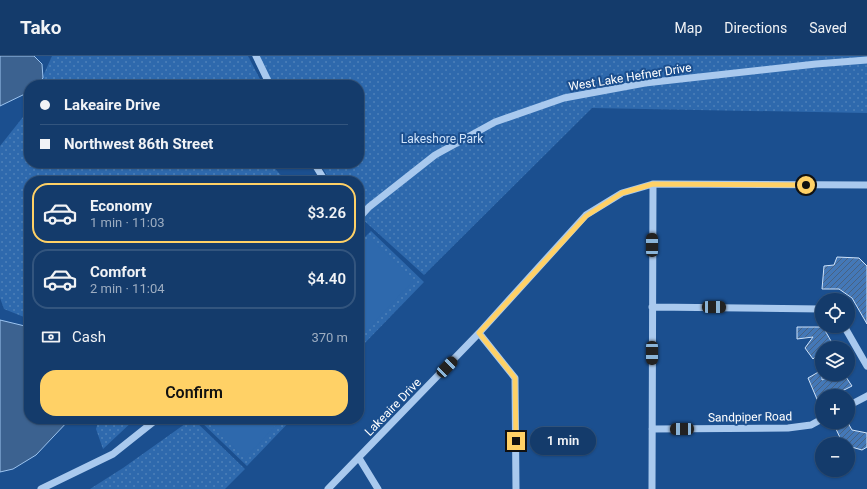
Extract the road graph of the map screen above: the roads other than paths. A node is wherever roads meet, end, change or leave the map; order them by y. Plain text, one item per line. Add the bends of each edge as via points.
1 (256, 56) edge
2 (867, 60) edge
3 (268, 80) edge
4 (653, 184) junction
5 (867, 185) edge
6 (364, 212) edge
7 (652, 306) junction
8 (815, 309) edge
9 (479, 333) junction
10 (848, 333) edge
11 (867, 366) edge
12 (867, 396) edge
13 (855, 402) edge
14 (815, 422) edge
15 (151, 424) edge
16 (652, 429) junction
17 (359, 458) junction
18 (41, 489) edge
19 (328, 489) edge
20 (378, 489) edge
21 (516, 489) edge
22 (652, 489) edge

1 - 3 street
2 - 6 street, West Lake Hefner Drive via 645,83 564,98 495,122 435,155
4 - 5 street, Lakeaire Drive
4 - 7 street
4 - 9 street, Lakeaire Drive via 622,193 586,216
7 - 8 street
7 - 16 street
9 - 17 street, Lakeaire Drive
9 - 21 street via 515,378
10 - 11 street
12 - 13 street
14 - 16 street, Sandpiper Road via 788,428
15 - 18 street via 113,454
16 - 22 street
17 - 19 street, Lakeaire Drive
17 - 20 street

